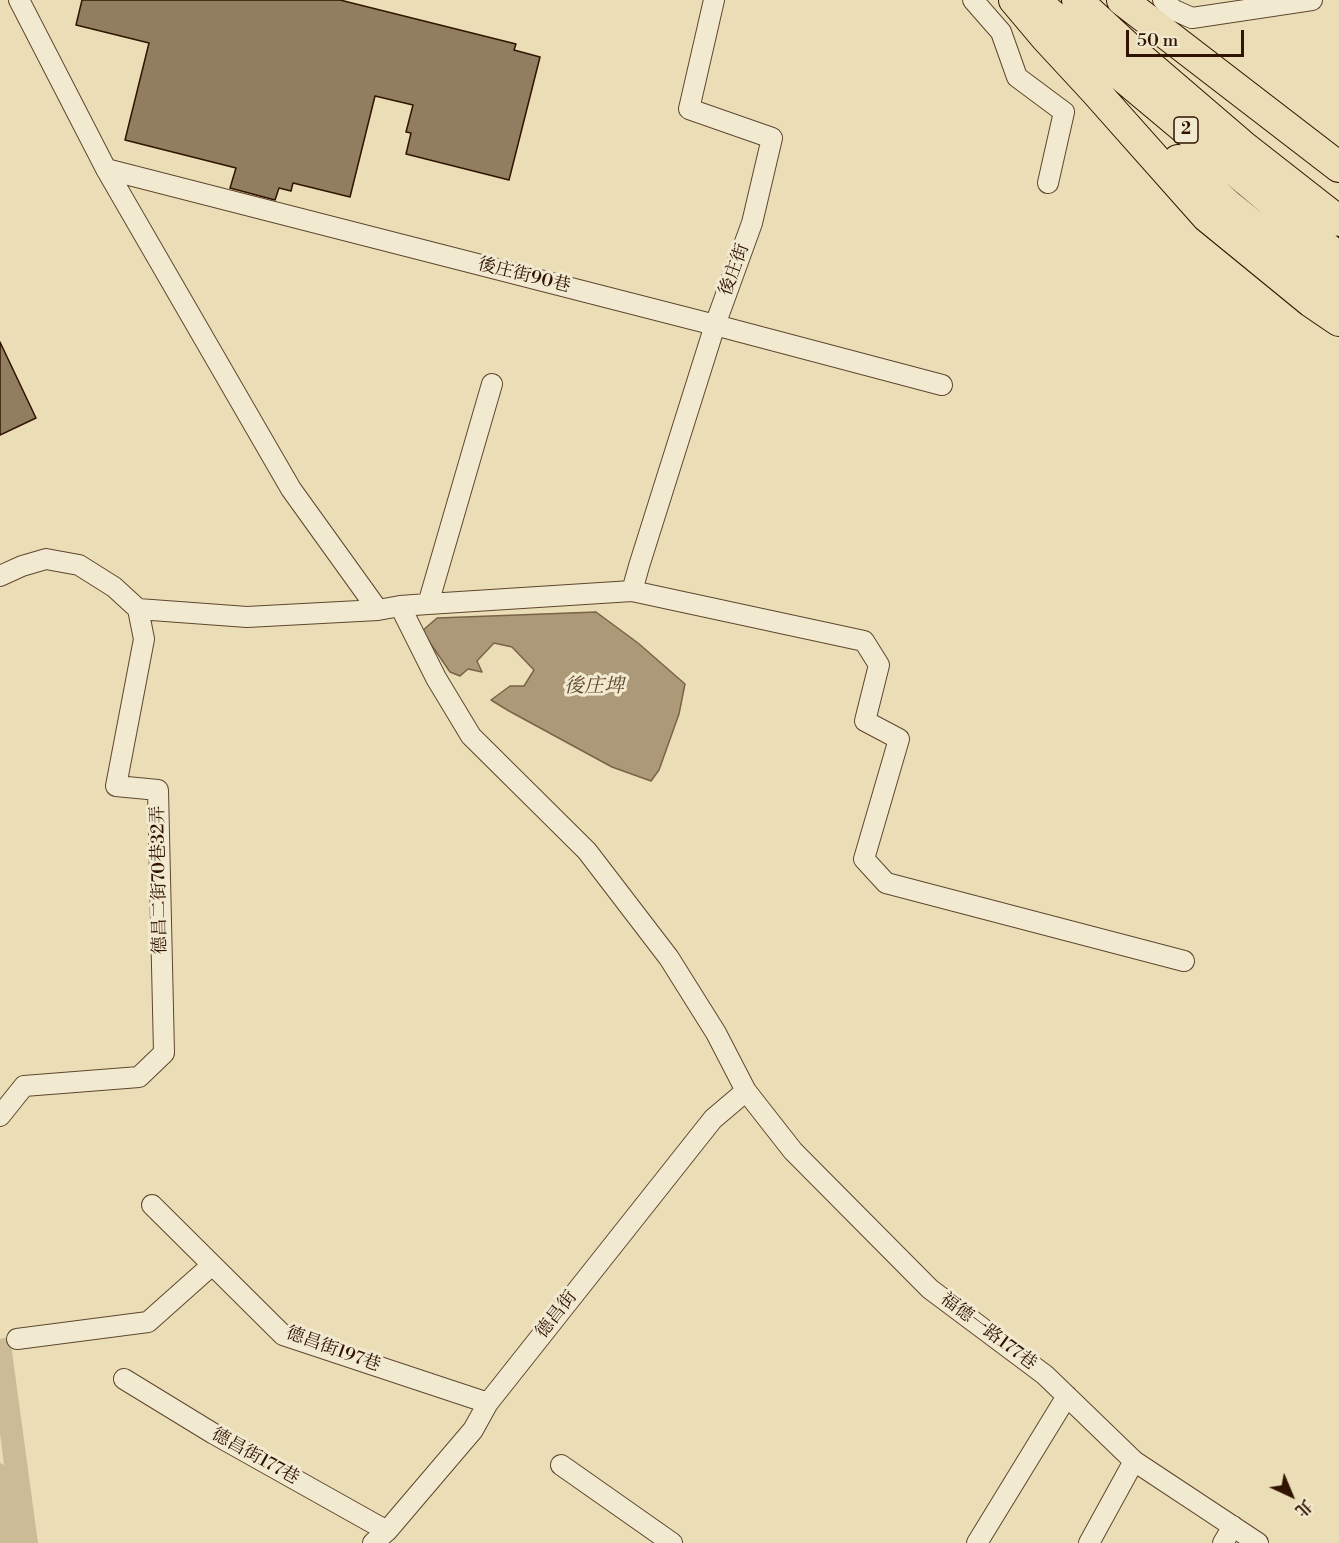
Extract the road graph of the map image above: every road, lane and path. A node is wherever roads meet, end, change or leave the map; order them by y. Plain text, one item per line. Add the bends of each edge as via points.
1 (19, 0) edge
2 (714, 0) edge
3 (973, 0) edge
4 (1014, 0) edge
5 (1035, 0) edge
6 (1077, 0) edge
7 (1122, 0) edge
8 (1163, 0) edge
9 (1312, 0) edge
10 (1215, 71) junction
11 (1095, 91) junction
12 (1339, 147) edge
13 (1339, 167) edge
14 (106, 169) junction
15 (1048, 183) dead end
16 (1339, 221) edge
17 (1339, 258) edge
18 (1339, 291) edge
19 (1339, 321) edge
20 (715, 325) junction
21 (492, 384) dead end
22 (942, 385) dead end
23 (0, 576) edge
24 (632, 591) junction
25 (428, 604) junction
26 (400, 606) junction
27 (138, 609) junction
28 (378, 610) junction
29 (1184, 961) dead end
30 (746, 1090) junction
31 (0, 1116) edge
32 (152, 1205) dead end
33 (212, 1265) junction
34 (17, 1339) dead end
35 (124, 1379) dead end
36 (1067, 1396) junction
37 (488, 1403) junction
38 (1134, 1461) junction
39 (561, 1465) dead end
40 (1233, 1526) junction
41 (380, 1537) edge
42 (662, 1540) edge
43 (977, 1543) edge
44 (1089, 1543) edge
45 (1223, 1543) edge
46 (1258, 1543) edge

1 - 14 street
2 - 20 street, 後庄街 via 689,109 772,138 752,224
3 - 15 street via 1001,32 1017,77 1064,112
4 - 11 highway
5 - 17 highway, 2
6 - 16 highway, 2 via 1242,145
7 - 10 highway
8 - 9 street via 1192,18
10 - 12 highway
10 - 13 highway
11 - 18 highway via 1236,212
11 - 19 highway via 1207,217
14 - 20 street, 後庄街90巷
14 - 28 street via 291,489
20 - 22 street, 後庄街90巷
20 - 24 street, 後庄街
21 - 25 street
23 - 27 street via 46,559 79,565 114,587
24 - 25 street
24 - 29 street via 864,641 879,665 865,721 899,739 864,859 885,884
25 - 26 street
26 - 28 street
26 - 30 street, 福德一路177巷 via 471,736 587,851 669,958
27 - 28 street via 247,617
27 - 31 street, 德昌二街70巷32弄 via 144,639 116,786 158,790 165,1053 138,1077 24,1086
30 - 36 street, 福德一路177巷 via 793,1151 930,1289 1045,1375
30 - 37 street, 德昌街 via 713,1119
32 - 33 street, 德昌街197巷
33 - 34 street via 148,1322
33 - 37 street, 德昌街197巷 via 283,1335
35 - 41 street, 德昌街177巷
36 - 38 street, 福德一路177巷
36 - 43 street
37 - 41 street, 德昌街 via 473,1431
38 - 40 street, 福德一路177巷
38 - 44 street
39 - 42 street
40 - 45 street
40 - 46 street, 福德一路177巷

